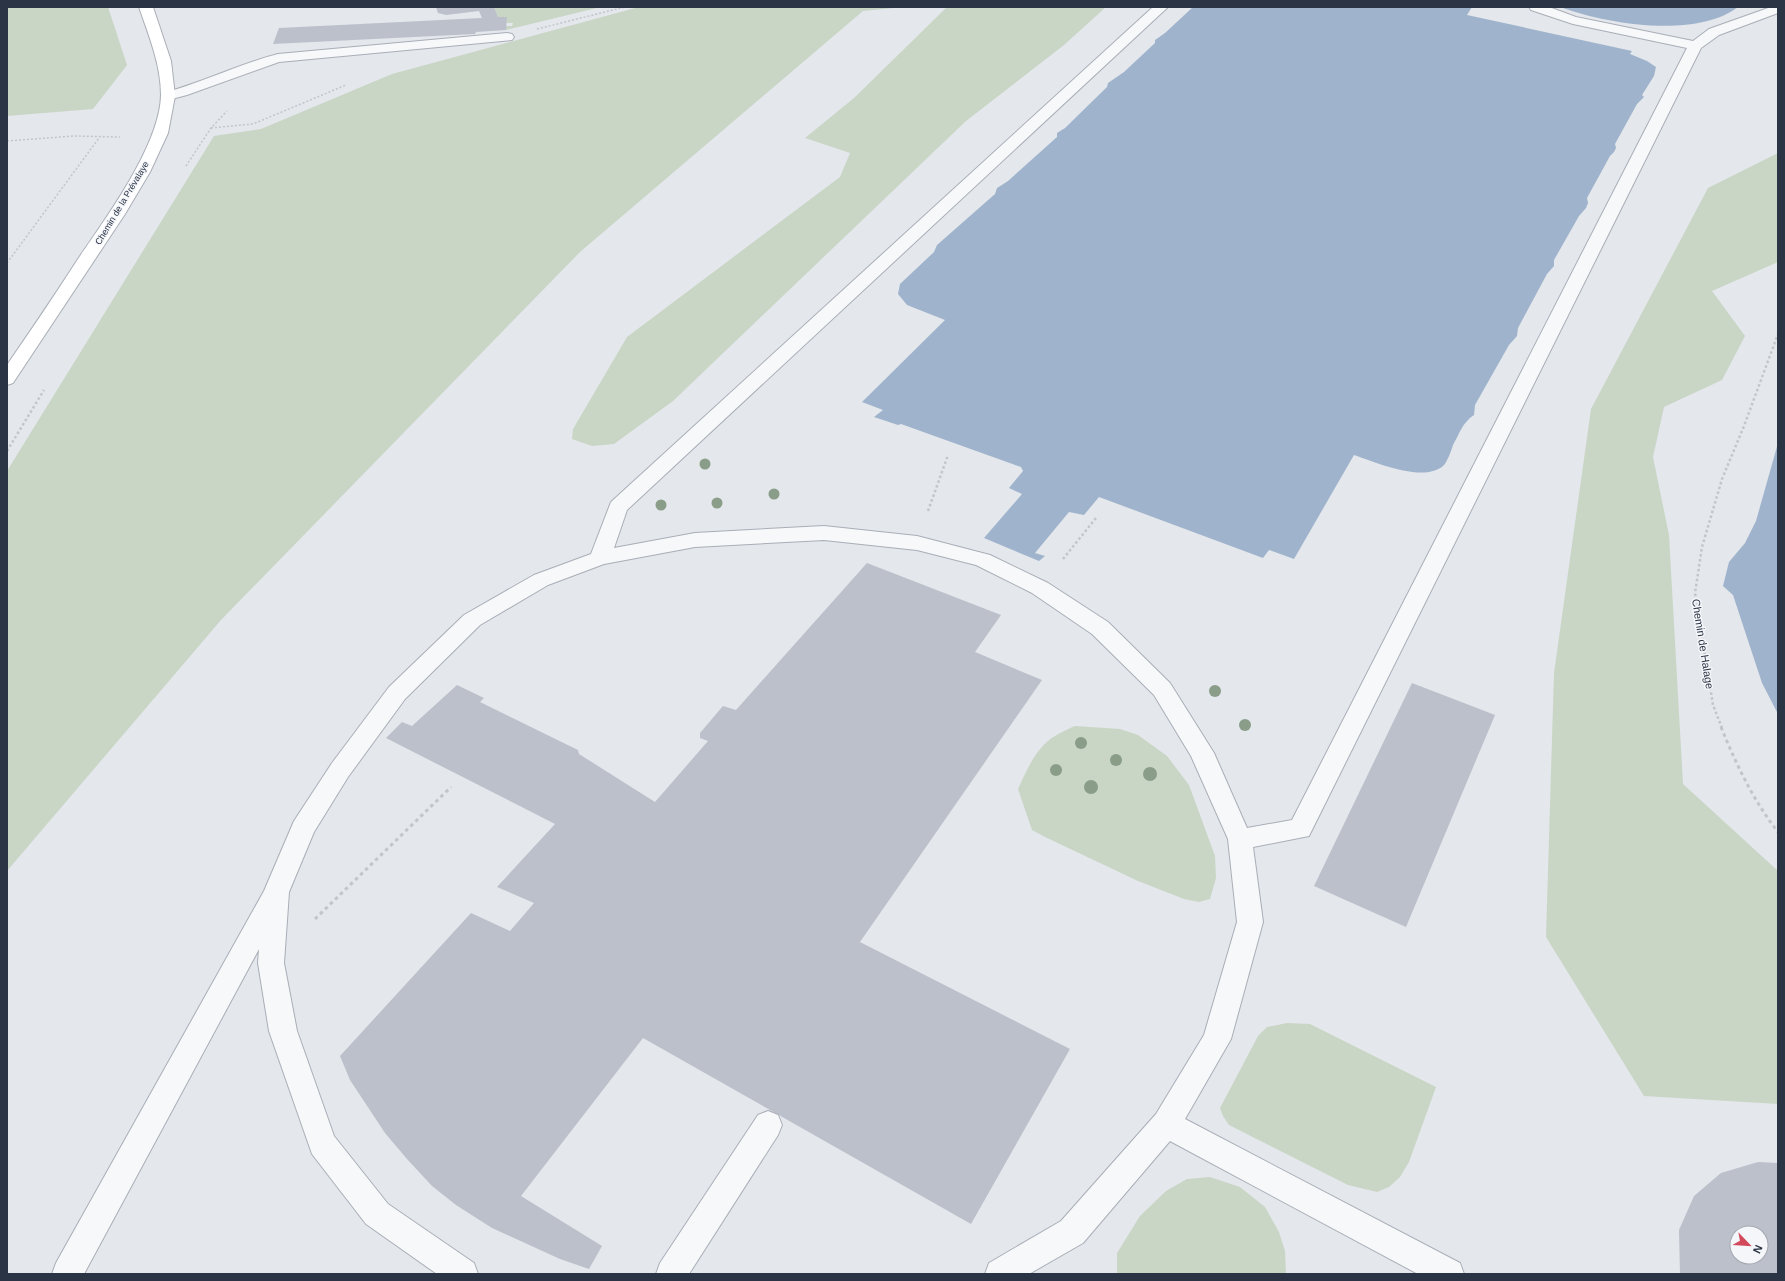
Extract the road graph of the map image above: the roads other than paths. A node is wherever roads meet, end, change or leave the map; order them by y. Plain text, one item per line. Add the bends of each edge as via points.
1 (146, 7) edge
2 (1161, 7) edge
3 (1536, 7) edge
4 (1778, 9) edge
5 (508, 37) road end
6 (1695, 46) junction
7 (168, 96) junction
8 (7, 379) edge
9 (600, 558) junction
10 (1240, 839) junction
11 (276, 892) junction
12 (1166, 1124) junction
13 (768, 1125) dead end
14 (67, 1274) edge
15 (463, 1274) edge
16 (671, 1274) edge
17 (1000, 1274) edge
18 (1449, 1274) edge

1 - 7 street, Chemin de la Prévalaye via 164,61
2 - 9 street via 618,507
3 - 6 street via 1573,20
4 - 6 street via 1714,32
5 - 7 street via 278,58 253,64 214,82
6 - 10 street via 1300,829
7 - 8 street, Chemin de la Prévalaye via 161,132 142,172 117,214
9 - 10 street via 695,540 824,533 917,543 982,560 1040,588 1100,628 1162,690 1202,753
9 - 11 street via 541,580 472,620 397,693 340,770 303,828
10 - 12 street via 1250,922 1218,1039
11 - 14 street
11 - 15 street via 271,963 283,1031 322,1144 378,1214
12 - 17 street via 1072,1232
12 - 18 street
13 - 16 street

